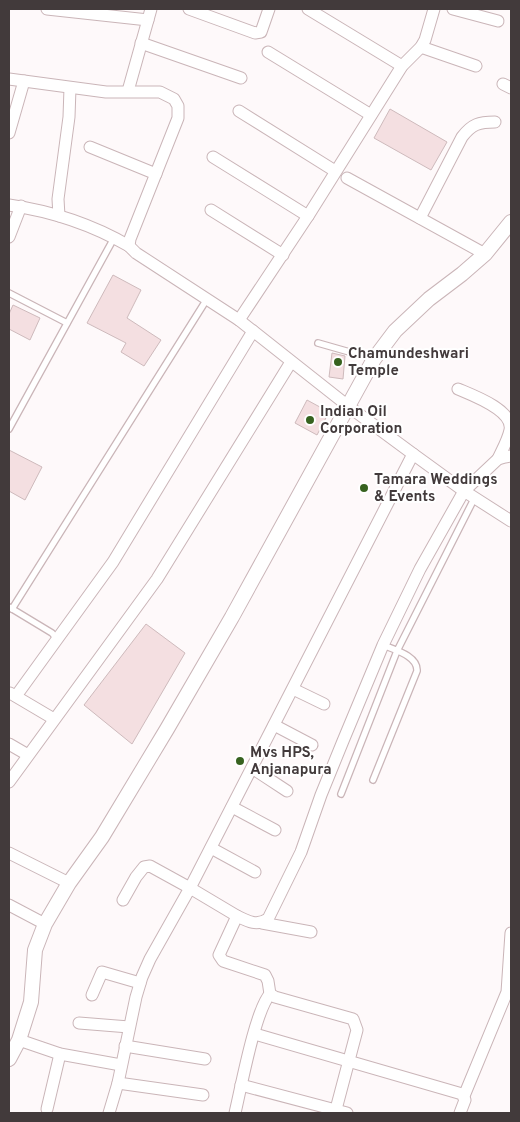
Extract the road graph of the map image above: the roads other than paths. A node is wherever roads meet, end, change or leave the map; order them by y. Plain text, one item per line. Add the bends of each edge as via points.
1 (47, 9) edge
2 (189, 9) edge
3 (269, 9) edge
4 (308, 9) edge
5 (434, 9) edge
6 (453, 9) edge
7 (149, 14) edge
8 (218, 14) edge
9 (498, 21) dead end
10 (141, 43) junction
11 (421, 47) junction
12 (268, 52) dead end
13 (406, 62) junction
14 (476, 66) dead end
15 (240, 78) dead end
16 (9, 79) edge
17 (24, 81) junction
18 (70, 88) junction
19 (128, 91) junction
20 (239, 111) dead end
21 (371, 115) junction
22 (495, 122) dead end
23 (9, 134) edge
24 (90, 147) dead end
25 (213, 157) dead end
26 (335, 171) junction
27 (156, 174) junction
28 (347, 178) dead end
29 (9, 204) edge
30 (21, 206) junction
31 (211, 210) dead end
32 (59, 216) junction
33 (308, 216) junction
34 (420, 218) junction
35 (511, 222) edge
36 (9, 237) edge
37 (114, 238) junction
38 (129, 246) junction
39 (283, 254) junction
40 (485, 254) junction
41 (10, 293) edge
42 (207, 299) junction
43 (239, 320) junction
44 (67, 323) junction
45 (253, 331) junction
46 (318, 342) dead end
47 (374, 359) junction
48 (291, 362) junction
49 (458, 389) dead end
50 (348, 406) junction
51 (9, 429) edge
52 (413, 454) junction
53 (511, 456) edge
54 (498, 459) junction
55 (464, 491) junction
56 (475, 497) junction
57 (511, 521) edge
58 (10, 608) edge
59 (57, 638) junction
60 (383, 645) junction
61 (397, 651) junction
62 (293, 689) junction
63 (12, 694) edge
64 (324, 704) dead end
65 (54, 719) junction
66 (274, 725) junction
67 (9, 744) edge
68 (312, 745) dead end
69 (28, 755) junction
70 (252, 768) junction
71 (373, 780) dead end
72 (9, 782) edge
73 (287, 791) dead end
74 (341, 794) dead end
75 (232, 807) junction
76 (275, 830) dead end
77 (211, 848) junction
78 (9, 853) edge
79 (255, 872) dead end
80 (69, 883) junction
81 (190, 888) junction
82 (123, 900) dead end
83 (9, 905) edge
84 (237, 916) junction
85 (262, 923) junction
86 (45, 924) junction
87 (311, 932) dead end
88 (511, 940) edge
89 (140, 983) junction
90 (509, 993) edge
91 (270, 994) junction
92 (92, 995) dead end
93 (79, 1023) dead end
94 (129, 1027) junction
95 (255, 1034) junction
96 (20, 1040) junction
97 (125, 1046) junction
98 (60, 1054) junction
99 (9, 1059) edge
100 (205, 1059) dead end
101 (349, 1060) junction
102 (121, 1065) junction
103 (118, 1083) junction
104 (241, 1085) junction
105 (203, 1095) dead end
106 (464, 1096) junction
107 (47, 1109) dead end
108 (339, 1112) edge
109 (109, 1113) edge
110 (235, 1113) edge
111 (460, 1113) edge

1 - 7 street
2 - 8 street
3 - 8 street via 259,33
4 - 13 street
5 - 11 street
6 - 9 street
7 - 10 street
10 - 15 street
10 - 19 street
11 - 13 street
11 - 14 street
12 - 21 street
13 - 21 street
16 - 17 street
17 - 18 street
17 - 23 street
18 - 19 street
18 - 32 street
19 - 27 street via 160,92 178,106 178,118
20 - 26 street
21 - 26 street
22 - 34 street via 483,122 469,128
24 - 27 street
25 - 33 street
26 - 33 street
27 - 38 street
28 - 34 street
29 - 30 street
30 - 32 street
30 - 36 street
31 - 39 street
32 - 37 street
33 - 39 street
34 - 40 street
35 - 40 street
37 - 38 street
37 - 44 lane
38 - 42 street
39 - 43 street
40 - 47 street via 395,331
41 - 44 lane
42 - 43 street
42 - 58 lane
43 - 45 street
44 - 51 lane
45 - 48 street
45 - 59 street via 113,562
46 - 47 lane
47 - 50 street
48 - 50 street
48 - 65 street via 157,579
49 - 54 street via 489,403 508,418 511,428
50 - 52 street
50 - 80 street via 167,729 102,837
52 - 55 street
52 - 62 street
53 - 54 street
54 - 55 street
55 - 56 street
55 - 60 street
56 - 57 street
56 - 61 lane
58 - 59 lane
59 - 63 street
60 - 61 lane
60 - 85 street via 301,852 268,919
61 - 71 lane via 414,661 417,671
61 - 74 lane
62 - 64 street
62 - 66 street
63 - 65 street
65 - 69 street
66 - 68 street
66 - 70 street
67 - 69 street
69 - 72 street
70 - 73 street
70 - 75 street
75 - 76 street
75 - 77 street
77 - 79 street
77 - 81 street
78 - 80 street
80 - 86 street
81 - 82 street via 150,866 144,867
81 - 84 street
81 - 89 street
83 - 86 street
84 - 85 street via 252,923
84 - 91 street via 220,959 265,975
85 - 87 street
86 - 96 street via 35,950 33,990
88 - 90 street
89 - 92 street via 102,972
89 - 94 street
90 - 106 street
91 - 95 street
91 - 101 street via 353,1019 357,1030
93 - 94 street
94 - 97 street
95 - 101 street
95 - 104 street
96 - 98 street
96 - 99 street
97 - 100 street
97 - 102 street
98 - 102 street
98 - 107 street
101 - 106 street
101 - 108 street
102 - 103 street
103 - 105 street
103 - 109 street
104 - 108 street
104 - 110 street
106 - 111 street

